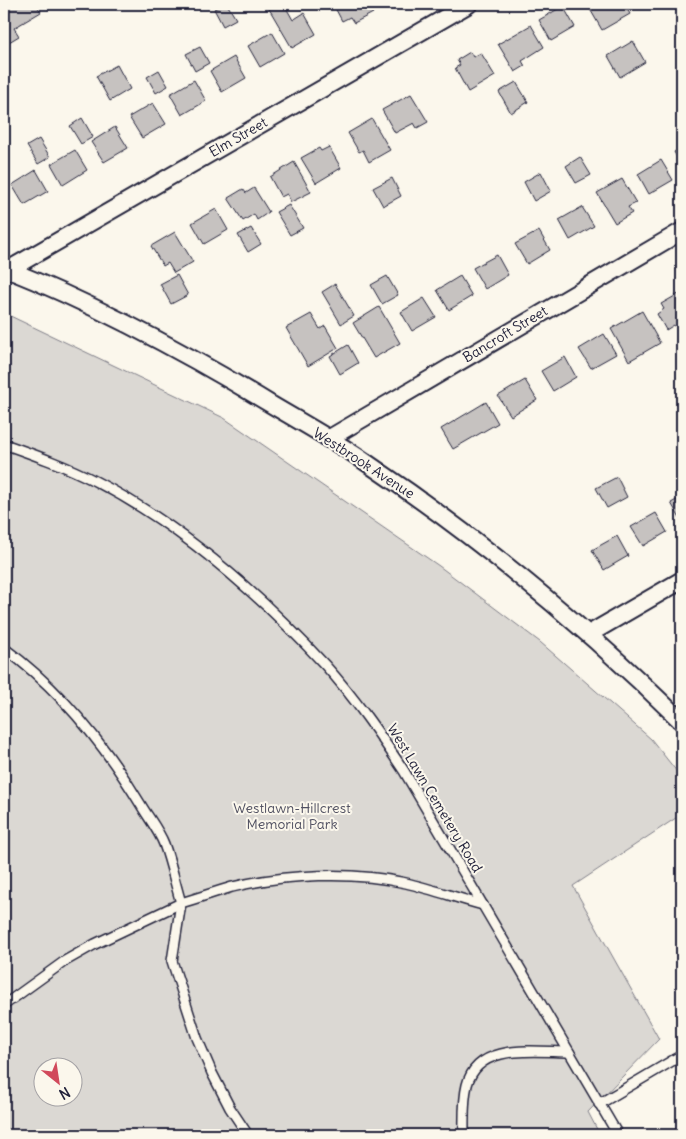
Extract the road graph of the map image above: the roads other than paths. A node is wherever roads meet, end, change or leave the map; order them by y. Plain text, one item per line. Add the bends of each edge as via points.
1 (469, 4) edge
2 (682, 231) edge
3 (6, 269) edge
4 (328, 439) junction
5 (4, 444) edge
6 (682, 580) edge
7 (588, 634) junction
8 (4, 648) edge
9 (682, 722) edge
10 (181, 903) junction
11 (483, 905) junction
12 (4, 1005) edge
13 (569, 1052) junction
14 (682, 1055) edge
15 (599, 1104) junction
16 (248, 1135) edge
17 (464, 1135) edge
18 (618, 1135) edge

1 - 3 street, Elm Street
2 - 4 street, Bancroft Street
3 - 4 street, Westbrook Avenue via 120,320 232,381
4 - 7 street, Westbrook Avenue via 458,527
5 - 11 lane, West Lawn Cemetery Road via 58,463 136,504 184,537 270,610 326,666 373,724
6 - 7 street
7 - 9 street, Westbrook Avenue
8 - 10 lane via 53,689 84,723 125,778 163,843
10 - 11 lane via 257,882 333,876 405,883
10 - 12 lane via 65,961
10 - 16 lane via 172,961 208,1064
11 - 13 lane, West Lawn Cemetery Road
13 - 15 lane, West Lawn Cemetery Road
13 - 17 lane via 508,1052 485,1059 475,1068 468,1082
14 - 15 lane
15 - 18 lane, West Lawn Cemetery Road

